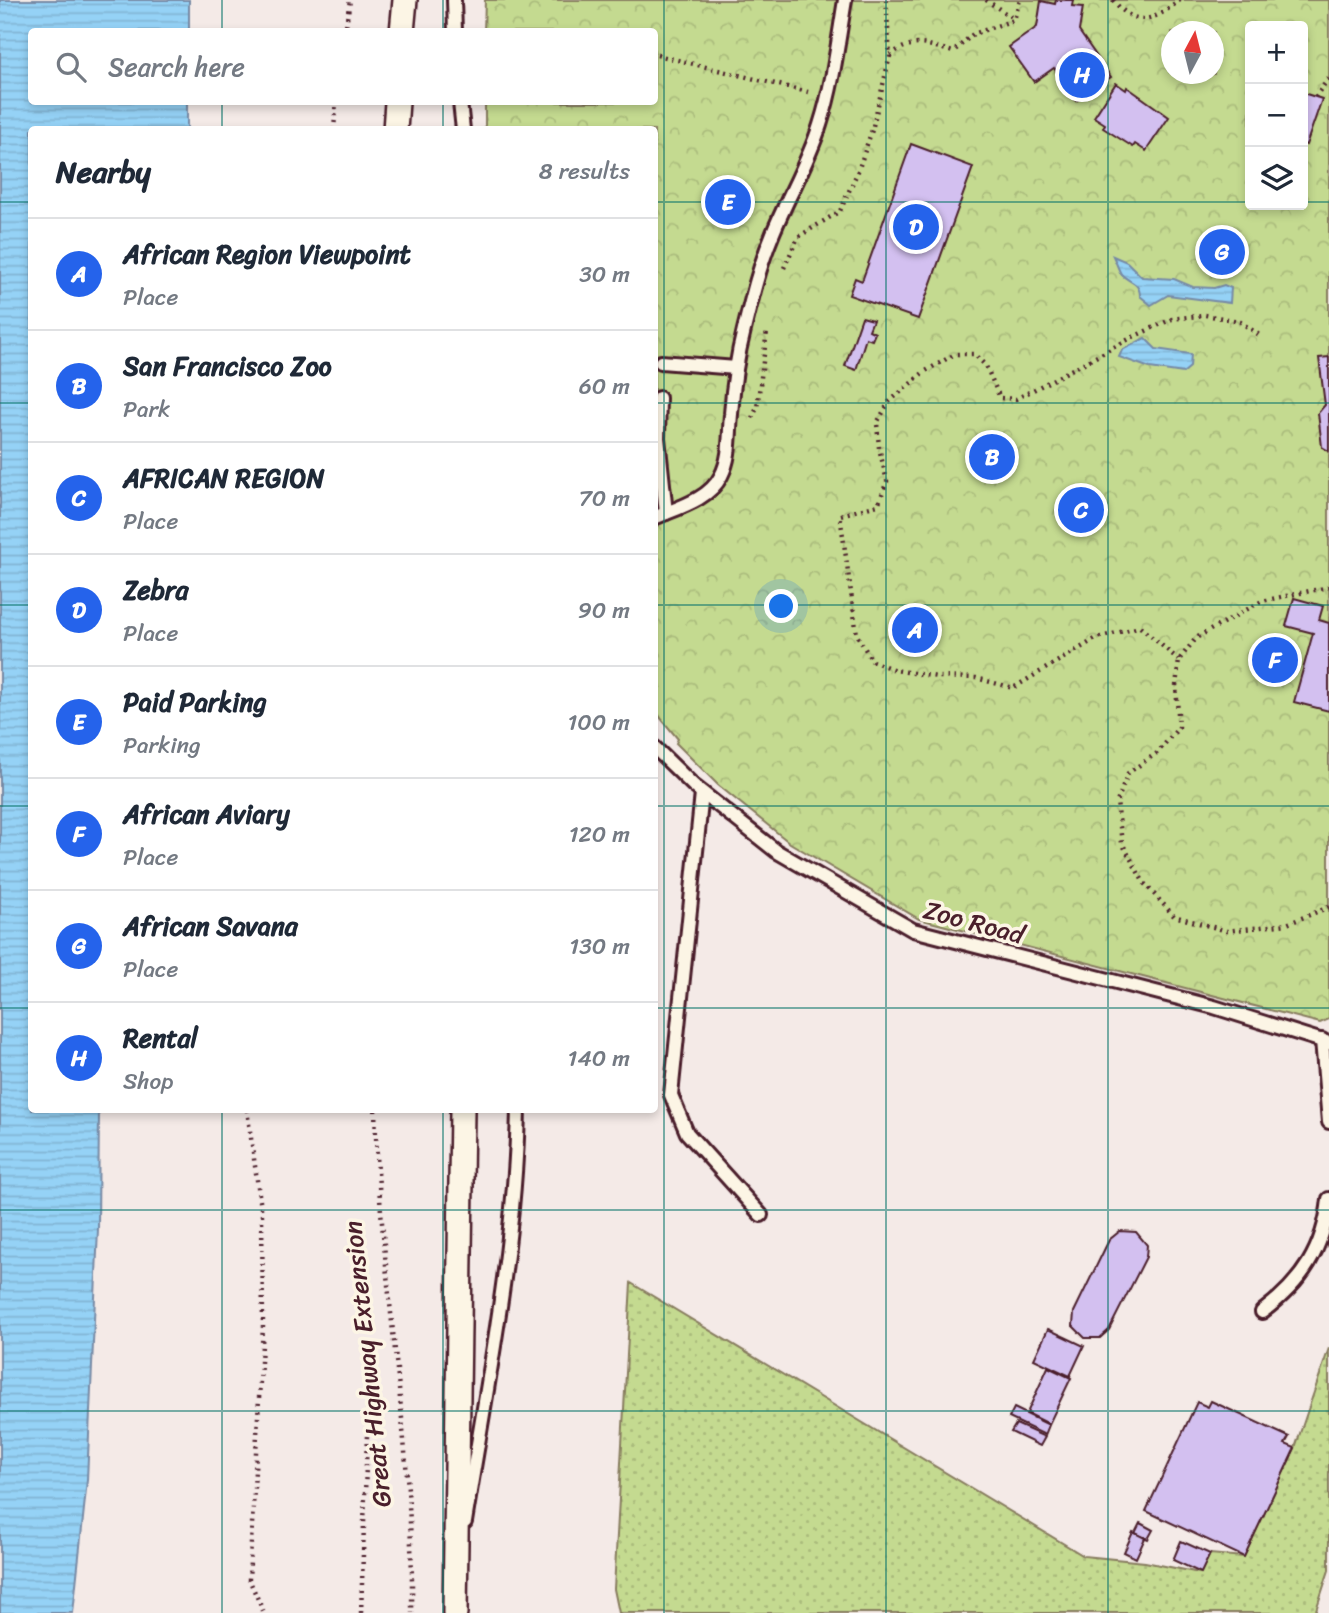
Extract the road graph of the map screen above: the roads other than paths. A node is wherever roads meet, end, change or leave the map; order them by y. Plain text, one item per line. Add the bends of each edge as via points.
1 (405, 0) edge
2 (454, 0) edge
3 (845, 0) edge
4 (402, 28) edge
5 (455, 28) edge
6 (397, 105) edge
7 (460, 105) edge
8 (395, 126) edge
9 (463, 126) edge
10 (661, 362) dead end
11 (736, 368) junction
12 (659, 398) dead end
13 (660, 516) edge
14 (658, 751) edge
15 (702, 793) junction
16 (1325, 1042) edge
17 (462, 1113) edge
18 (518, 1113) edge
19 (1329, 1122) edge
20 (1329, 1199) edge
21 (761, 1215) dead end
22 (1262, 1312) dead end
23 (455, 1584) junction
24 (455, 1613) edge

1 - 4 street
2 - 5 lane
3 - 11 lane via 829,93 810,152 761,266
6 - 8 street
7 - 9 lane
10 - 11 lane
11 - 13 lane via 730,442 720,478 698,498
12 - 13 lane
14 - 15 lane, Zoo Road
15 - 16 lane, Zoo Road via 791,861 912,930 1214,1007
15 - 21 lane via 671,1095 687,1133
16 - 19 lane
17 - 23 street
18 - 23 lane via 505,1273
20 - 22 lane via 1327,1221 1313,1257 1286,1294
23 - 24 street

